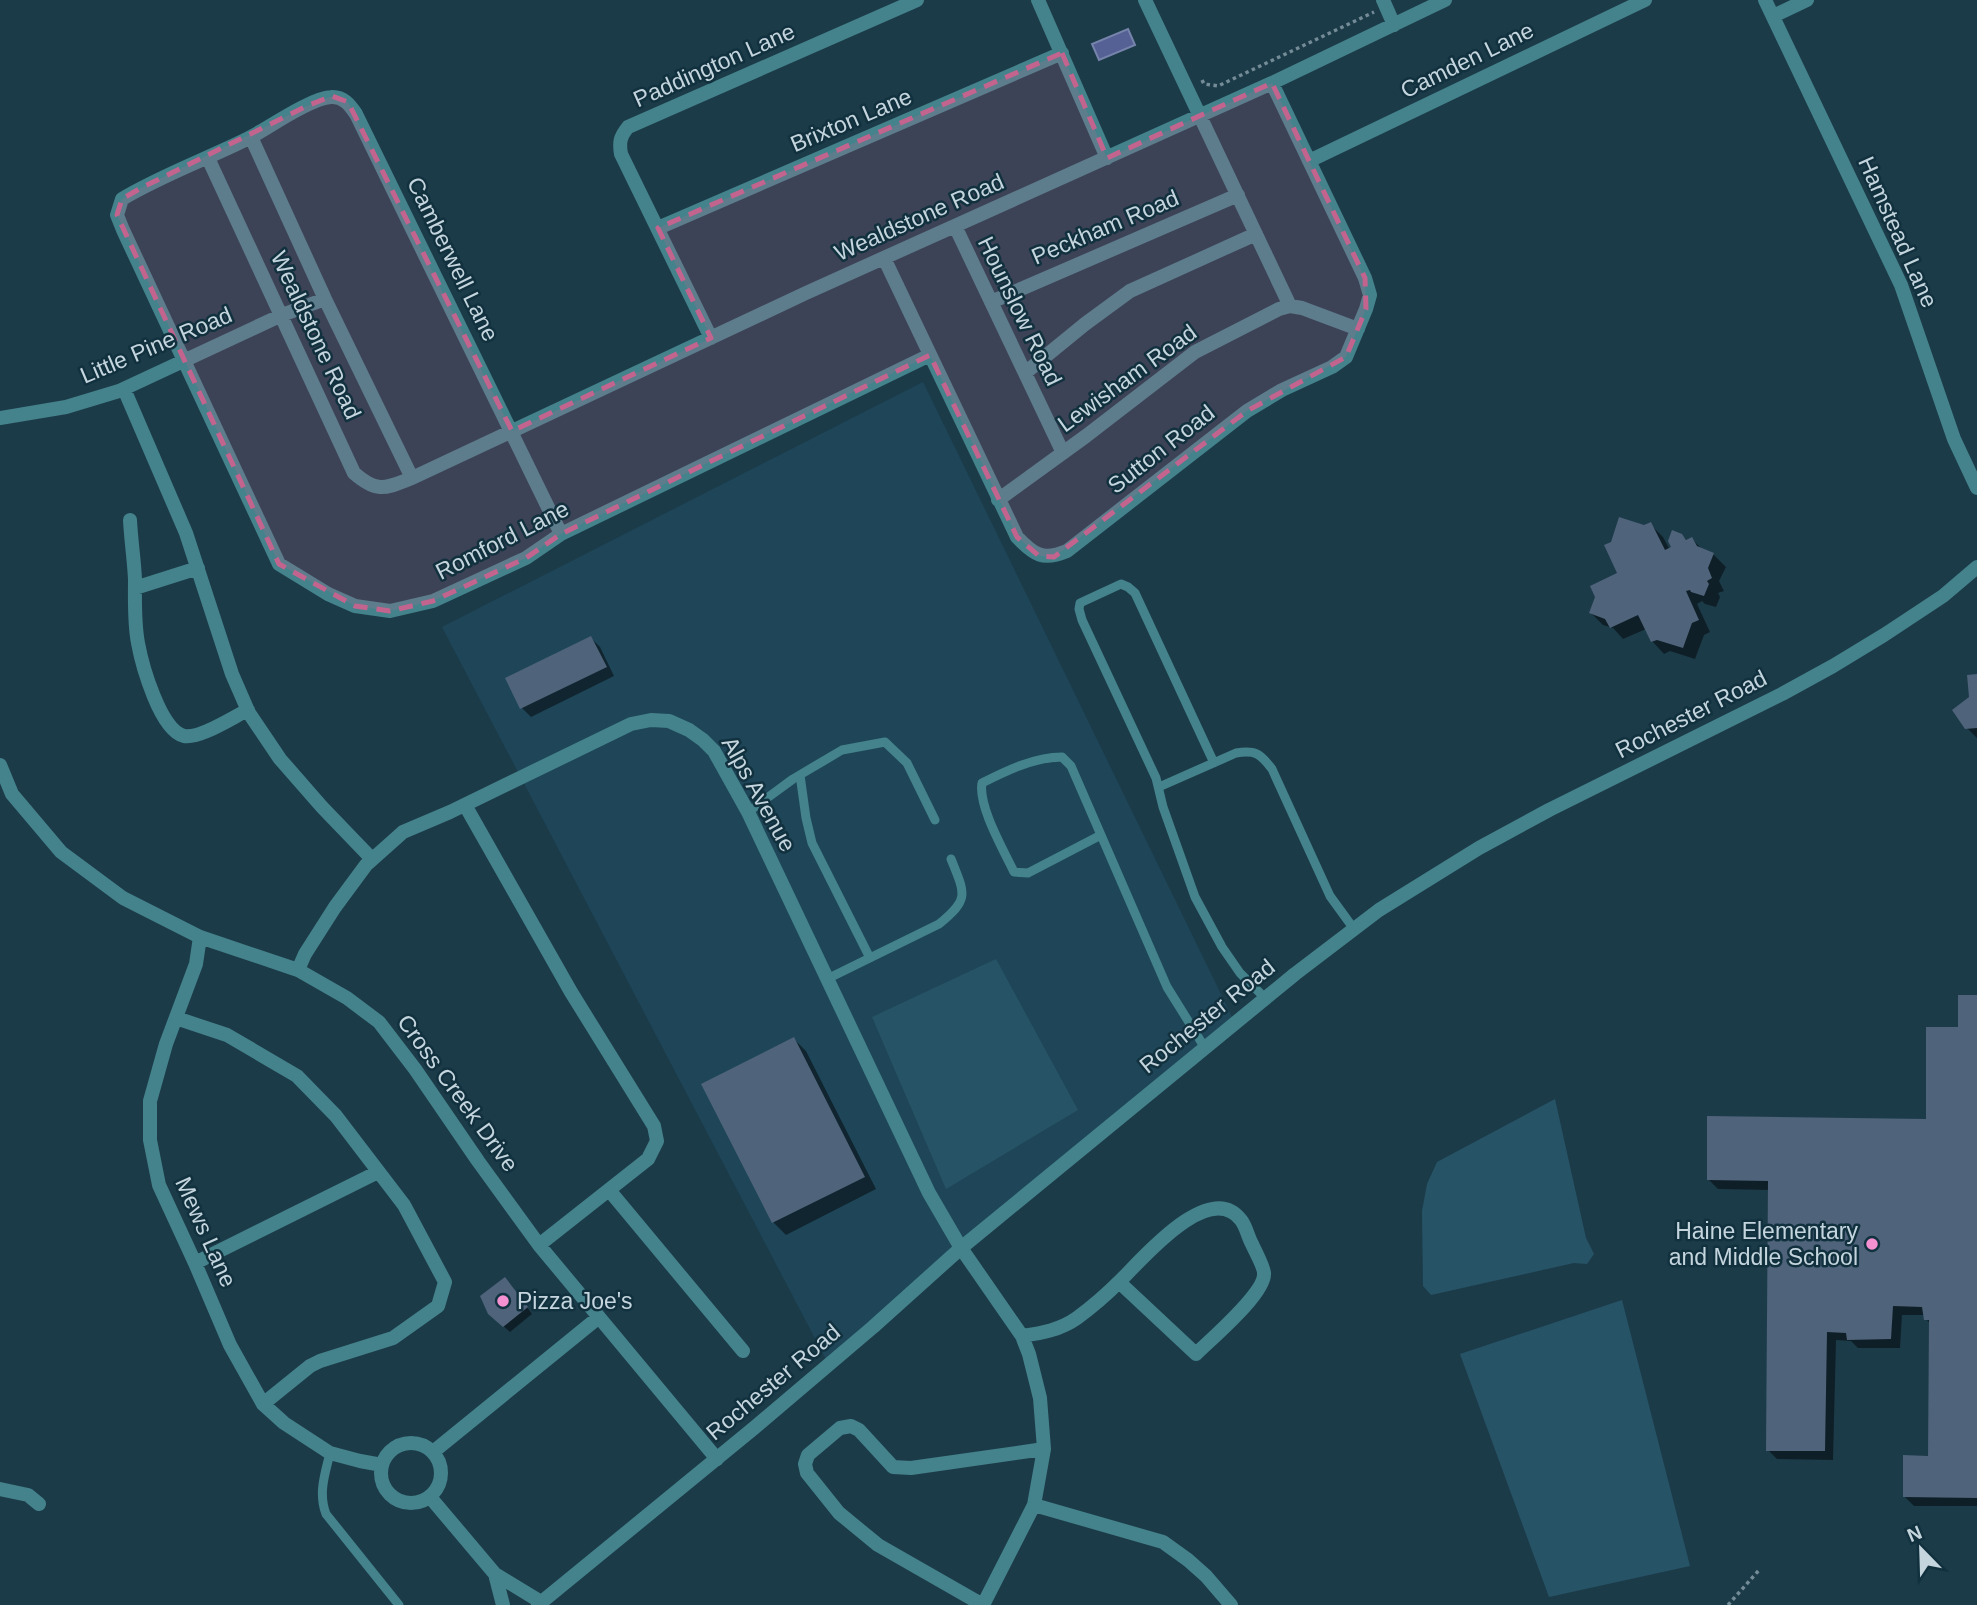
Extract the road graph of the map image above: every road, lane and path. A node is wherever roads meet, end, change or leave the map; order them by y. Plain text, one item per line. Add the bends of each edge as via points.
1 (918, 0) edge
2 (1038, 0) edge
3 (1145, 0) edge
4 (1445, 0) edge
5 (1645, 0) edge
6 (1765, 0) edge
7 (1807, 0) edge
8 (1384, 3) edge
9 (1773, 16) junction
10 (1394, 25) junction
11 (1062, 53) junction
12 (1199, 76) dead end
13 (1272, 83) junction
14 (1201, 116) junction
15 (251, 136) junction
16 (208, 158) junction
17 (1107, 158) junction
18 (1309, 161) junction
19 (1238, 195) junction
20 (955, 226) junction
21 (658, 228) junction
22 (1256, 234) junction
23 (884, 258) junction
24 (325, 299) junction
25 (991, 302) junction
26 (1290, 306) junction
27 (282, 315) junction
28 (1358, 329) junction
29 (710, 338) junction
30 (930, 355) junction
31 (184, 360) junction
32 (1025, 373) junction
33 (124, 389) junction
34 (0, 418) edge
35 (512, 431) junction
36 (1063, 453) junction
37 (412, 478) junction
38 (1977, 488) edge
39 (998, 499) junction
40 (130, 520) dead end
41 (561, 534) junction
42 (1977, 567) edge
43 (198, 568) junction
44 (135, 588) junction
45 (248, 710) junction
46 (1213, 763) junction
47 (0, 765) edge
48 (800, 775) junction
49 (1158, 787) junction
50 (465, 805) junction
51 (748, 813) junction
52 (935, 820) dead end
53 (1101, 835) junction
54 (372, 859) junction
55 (951, 859) dead end
56 (1354, 929) junction
57 (200, 937) junction
58 (870, 958) junction
59 (298, 970) junction
60 (827, 979) junction
61 (1265, 998) junction
62 (176, 1018) junction
63 (1205, 1048) junction
64 (378, 1172) junction
65 (609, 1190) junction
66 (539, 1245) junction
67 (961, 1248) junction
68 (195, 1264) junction
69 (1119, 1282) junction
70 (599, 1317) junction
71 (1022, 1336) junction
72 (744, 1351) dead end
73 (262, 1404) junction
74 (1044, 1449) junction
75 (433, 1452) junction
76 (330, 1453) junction
77 (717, 1459) junction
78 (382, 1465) junction
79 (0, 1489) edge
80 (430, 1497) junction
81 (39, 1504) dead end
82 (1034, 1505) junction
83 (1760, 1569) dead end
84 (495, 1574) junction
85 (539, 1603) edge
86 (400, 1605) edge
87 (503, 1605) edge
88 (1231, 1605) edge
89 (1728, 1605) edge

1 - 21 street, Paddington Lane via 628,127 619,143 621,154
2 - 11 street
3 - 14 street
4 - 10 street, Wealdstone Road
5 - 18 street, Camden Lane
6 - 9 street, Hamstead Lane
7 - 9 street
8 - 10 street
8 - 12 path via 1218,86 1204,84
9 - 38 street, Hamstead Lane via 1901,285 1950,429
10 - 13 street, Wealdstone Road
11 - 17 street
11 - 21 street, Brixton Lane
13 - 14 street, Wealdstone Road
13 - 18 street, Sutton Road
14 - 17 street, Wealdstone Road
14 - 19 street
15 - 16 street, Romford Lane
15 - 24 street, Wealdstone Road
15 - 35 street, Camberwell Lane via 332,96 348,102
16 - 27 street, Wealdstone Road
16 - 31 street, Romford Lane via 122,199 117,215
17 - 20 street, Wealdstone Road
18 - 28 street, Sutton Road via 1370,295
19 - 22 street
19 - 25 street, Peckham Road
20 - 23 street, Wealdstone Road
20 - 25 street, Hounslow Road
21 - 29 street, Paddington Lane
22 - 26 street
22 - 32 street via 1130,291
23 - 29 street, Wealdstone Road
23 - 30 street, Sutton Road
24 - 27 street, Little Pine Road
24 - 37 street, Wealdstone Road
25 - 32 street, Hounslow Road
26 - 28 street
26 - 36 street, Lewisham Road via 1195,352
27 - 31 street, Little Pine Road
27 - 37 street, Wealdstone Road via 354,473 383,489
28 - 39 street, Sutton Road via 1346,357 1247,411 1067,551 1054,557 1040,556 1026,547
29 - 35 street, Wealdstone Road
30 - 39 street, Sutton Road
30 - 41 street, Romford Lane
31 - 33 street, Little Pine Road
31 - 41 street, Romford Lane via 279,564 355,607 390,611 433,601 526,558
32 - 36 street, Hounslow Road
33 - 34 street, Little Pine Road via 66,407
33 - 43 street
35 - 37 street, Wealdstone Road
35 - 41 street, Camberwell Lane
36 - 39 street, Lewisham Road
40 - 44 street
42 - 56 street, Rochester Road via 1943,596 1833,666 1479,848
43 - 44 street
43 - 45 street
44 - 45 street via 138,643 169,725 183,736 192,736
45 - 54 street via 280,759
46 - 49 lane
46 - 49 lane via 1135,593 1121,584 1080,603 1079,609
46 - 56 lane via 1248,751 1265,759 1330,896
47 - 57 street, Cross Creek Drive via 12,794 61,852 123,898
48 - 51 lane
48 - 52 lane via 842,750 885,742 907,763
48 - 58 lane via 813,843
49 - 61 lane via 1195,897 1240,973
50 - 51 street, Alps Avenue via 631,724 651,720 669,721 703,740 714,751
50 - 54 street, Alps Avenue via 403,832
50 - 65 street via 570,992 654,1126 657,1141 648,1159
51 - 60 street, Alps Avenue
53 - 53 lane via 1071,766 1062,757 1011,769 982,783 984,805 1014,872 1028,873
53 - 63 lane via 1167,987
54 - 59 street, Alps Avenue via 335,907
55 - 58 lane via 962,887 962,902 953,913
56 - 61 street, Rochester Road
57 - 59 street, Cross Creek Drive
57 - 62 street, Mews Lane via 196,964
58 - 60 lane
59 - 66 street, Cross Creek Drive via 379,1022
60 - 67 street, Alps Avenue via 929,1193
61 - 63 street, Rochester Road
62 - 64 street via 227,1035 297,1076 336,1116
62 - 68 street, Mews Lane via 150,1101 150,1140 159,1185
63 - 67 street, Rochester Road
64 - 68 street
64 - 73 street via 404,1205 445,1282 438,1306 393,1338 310,1366
65 - 66 street
65 - 72 street
66 - 70 street, Cross Creek Drive
67 - 71 street, Alps Avenue
67 - 77 street, Rochester Road
68 - 73 street, Mews Lane
69 - 69 street via 1174,1230 1200,1211 1213,1208 1228,1210 1241,1219 1264,1273 1254,1297 1196,1353
69 - 71 street via 1059,1329
70 - 75 street
70 - 77 street, Cross Creek Drive
71 - 74 street, Alps Avenue via 1040,1398
73 - 76 street, Mews Lane
74 - 82 street, Alps Avenue
74 - 82 street, Alps Avenue via 893,1467 851,1426 840,1428 808,1455 804,1464 839,1513 878,1545 983,1605
75 - 78 street via 420,1444 404,1444 390,1451
75 - 80 street via 441,1467 440,1484
76 - 78 street, Mews Lane
76 - 86 lane via 322,1485 326,1514
77 - 85 street, Rochester Road
78 - 80 street via 383,1483 394,1498 412,1504
79 - 81 street via 29,1494
80 - 84 street
82 - 88 street via 1163,1542 1206,1576
83 - 89 path
84 - 85 street
84 - 87 street

